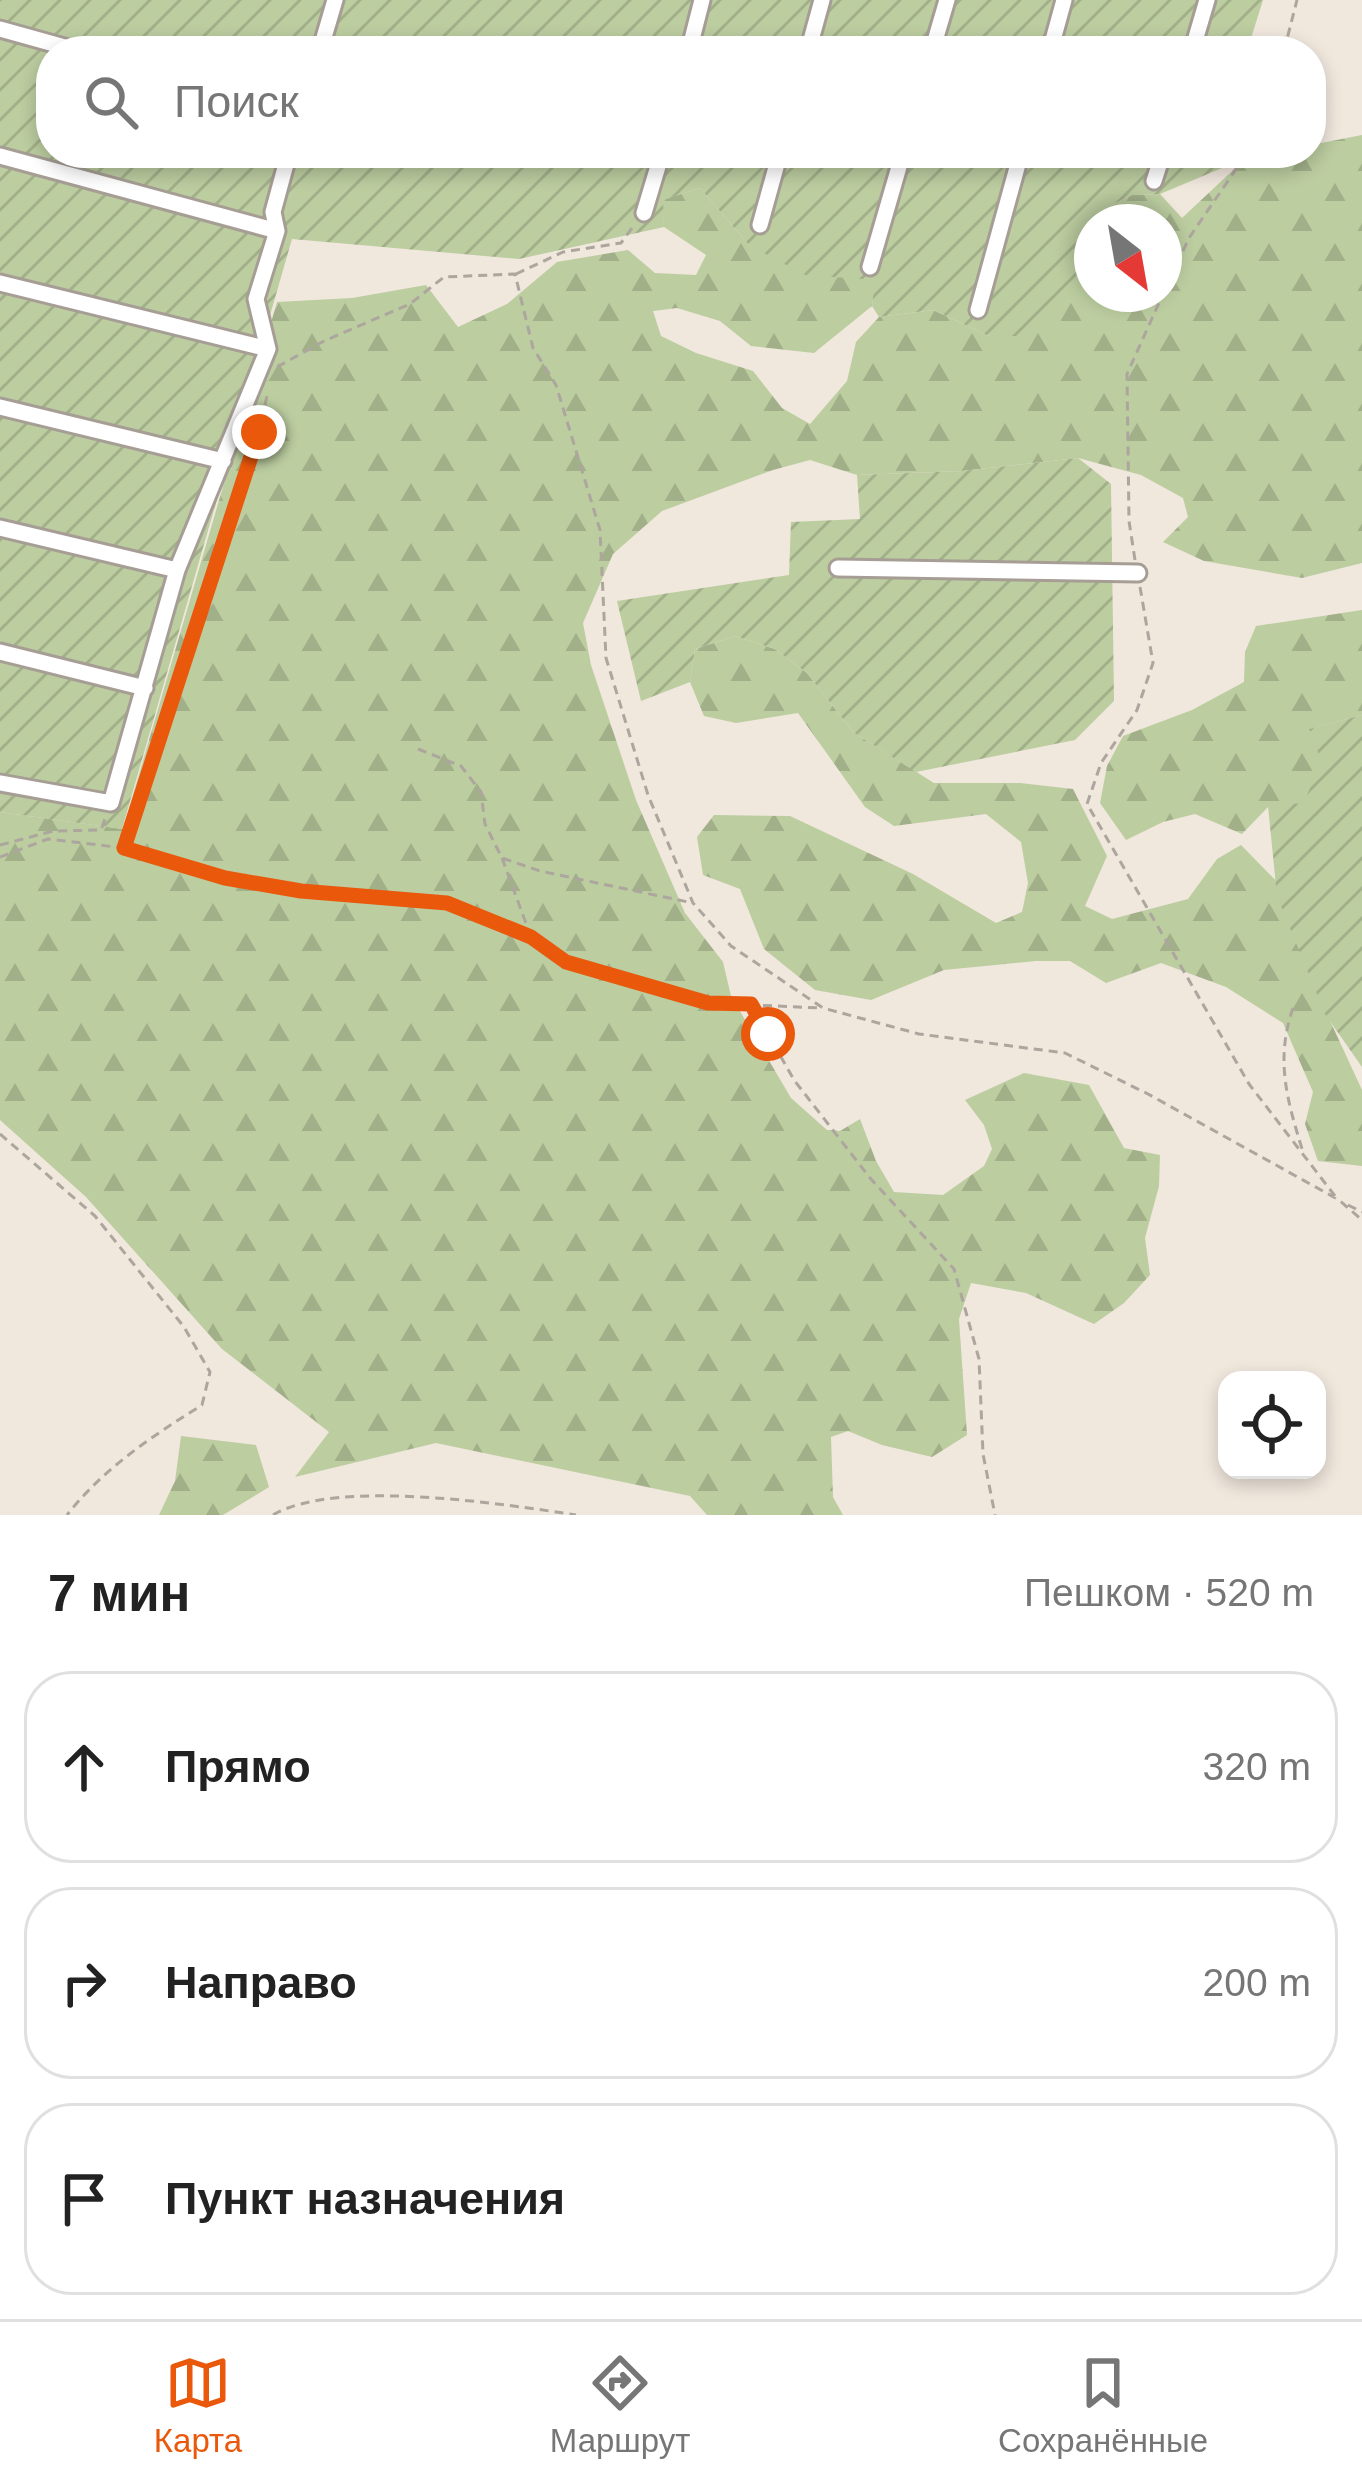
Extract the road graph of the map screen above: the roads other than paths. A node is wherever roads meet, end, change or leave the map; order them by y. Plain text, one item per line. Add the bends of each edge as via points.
1 (335, 0) edge
2 (822, 0) edge
3 (947, 0) edge
4 (1064, 0) edge
5 (1207, 0) edge
6 (698, 1) edge
7 (0, 29) edge
8 (324, 36) edge
9 (692, 36) edge
10 (812, 36) edge
11 (936, 36) edge
12 (1054, 36) edge
13 (1196, 36) edge
14 (36, 39) edge
15 (0, 156) edge
16 (36, 166) edge
17 (44, 168) edge
18 (285, 168) edge
19 (658, 168) edge
20 (776, 168) edge
21 (898, 168) edge
22 (1018, 168) edge
23 (1158, 168) edge
24 (1154, 181) dead end
25 (644, 213) road end
26 (760, 225) dead end
27 (278, 231) junction
28 (869, 267) dead end
29 (0, 283) edge
30 (978, 310) dead end
31 (268, 349) junction
32 (0, 407) edge
33 (223, 461) junction
34 (0, 528) edge
35 (838, 568) dead end
36 (177, 570) junction
37 (1138, 573) road end
38 (0, 652) edge
39 (145, 688) junction
40 (0, 783) edge

1 - 8 lane
2 - 10 lane
3 - 11 lane
4 - 12 lane
5 - 13 lane
6 - 9 lane
7 - 14 lane
15 - 16 lane
17 - 27 lane
18 - 27 lane via 272,212
19 - 25 lane
20 - 26 lane
21 - 28 lane
22 - 30 lane
23 - 24 lane
27 - 31 lane via 256,299
29 - 31 lane
31 - 33 lane
32 - 33 lane
33 - 36 lane
34 - 36 lane
35 - 37 lane
36 - 39 lane
38 - 39 lane
39 - 40 lane via 111,803

